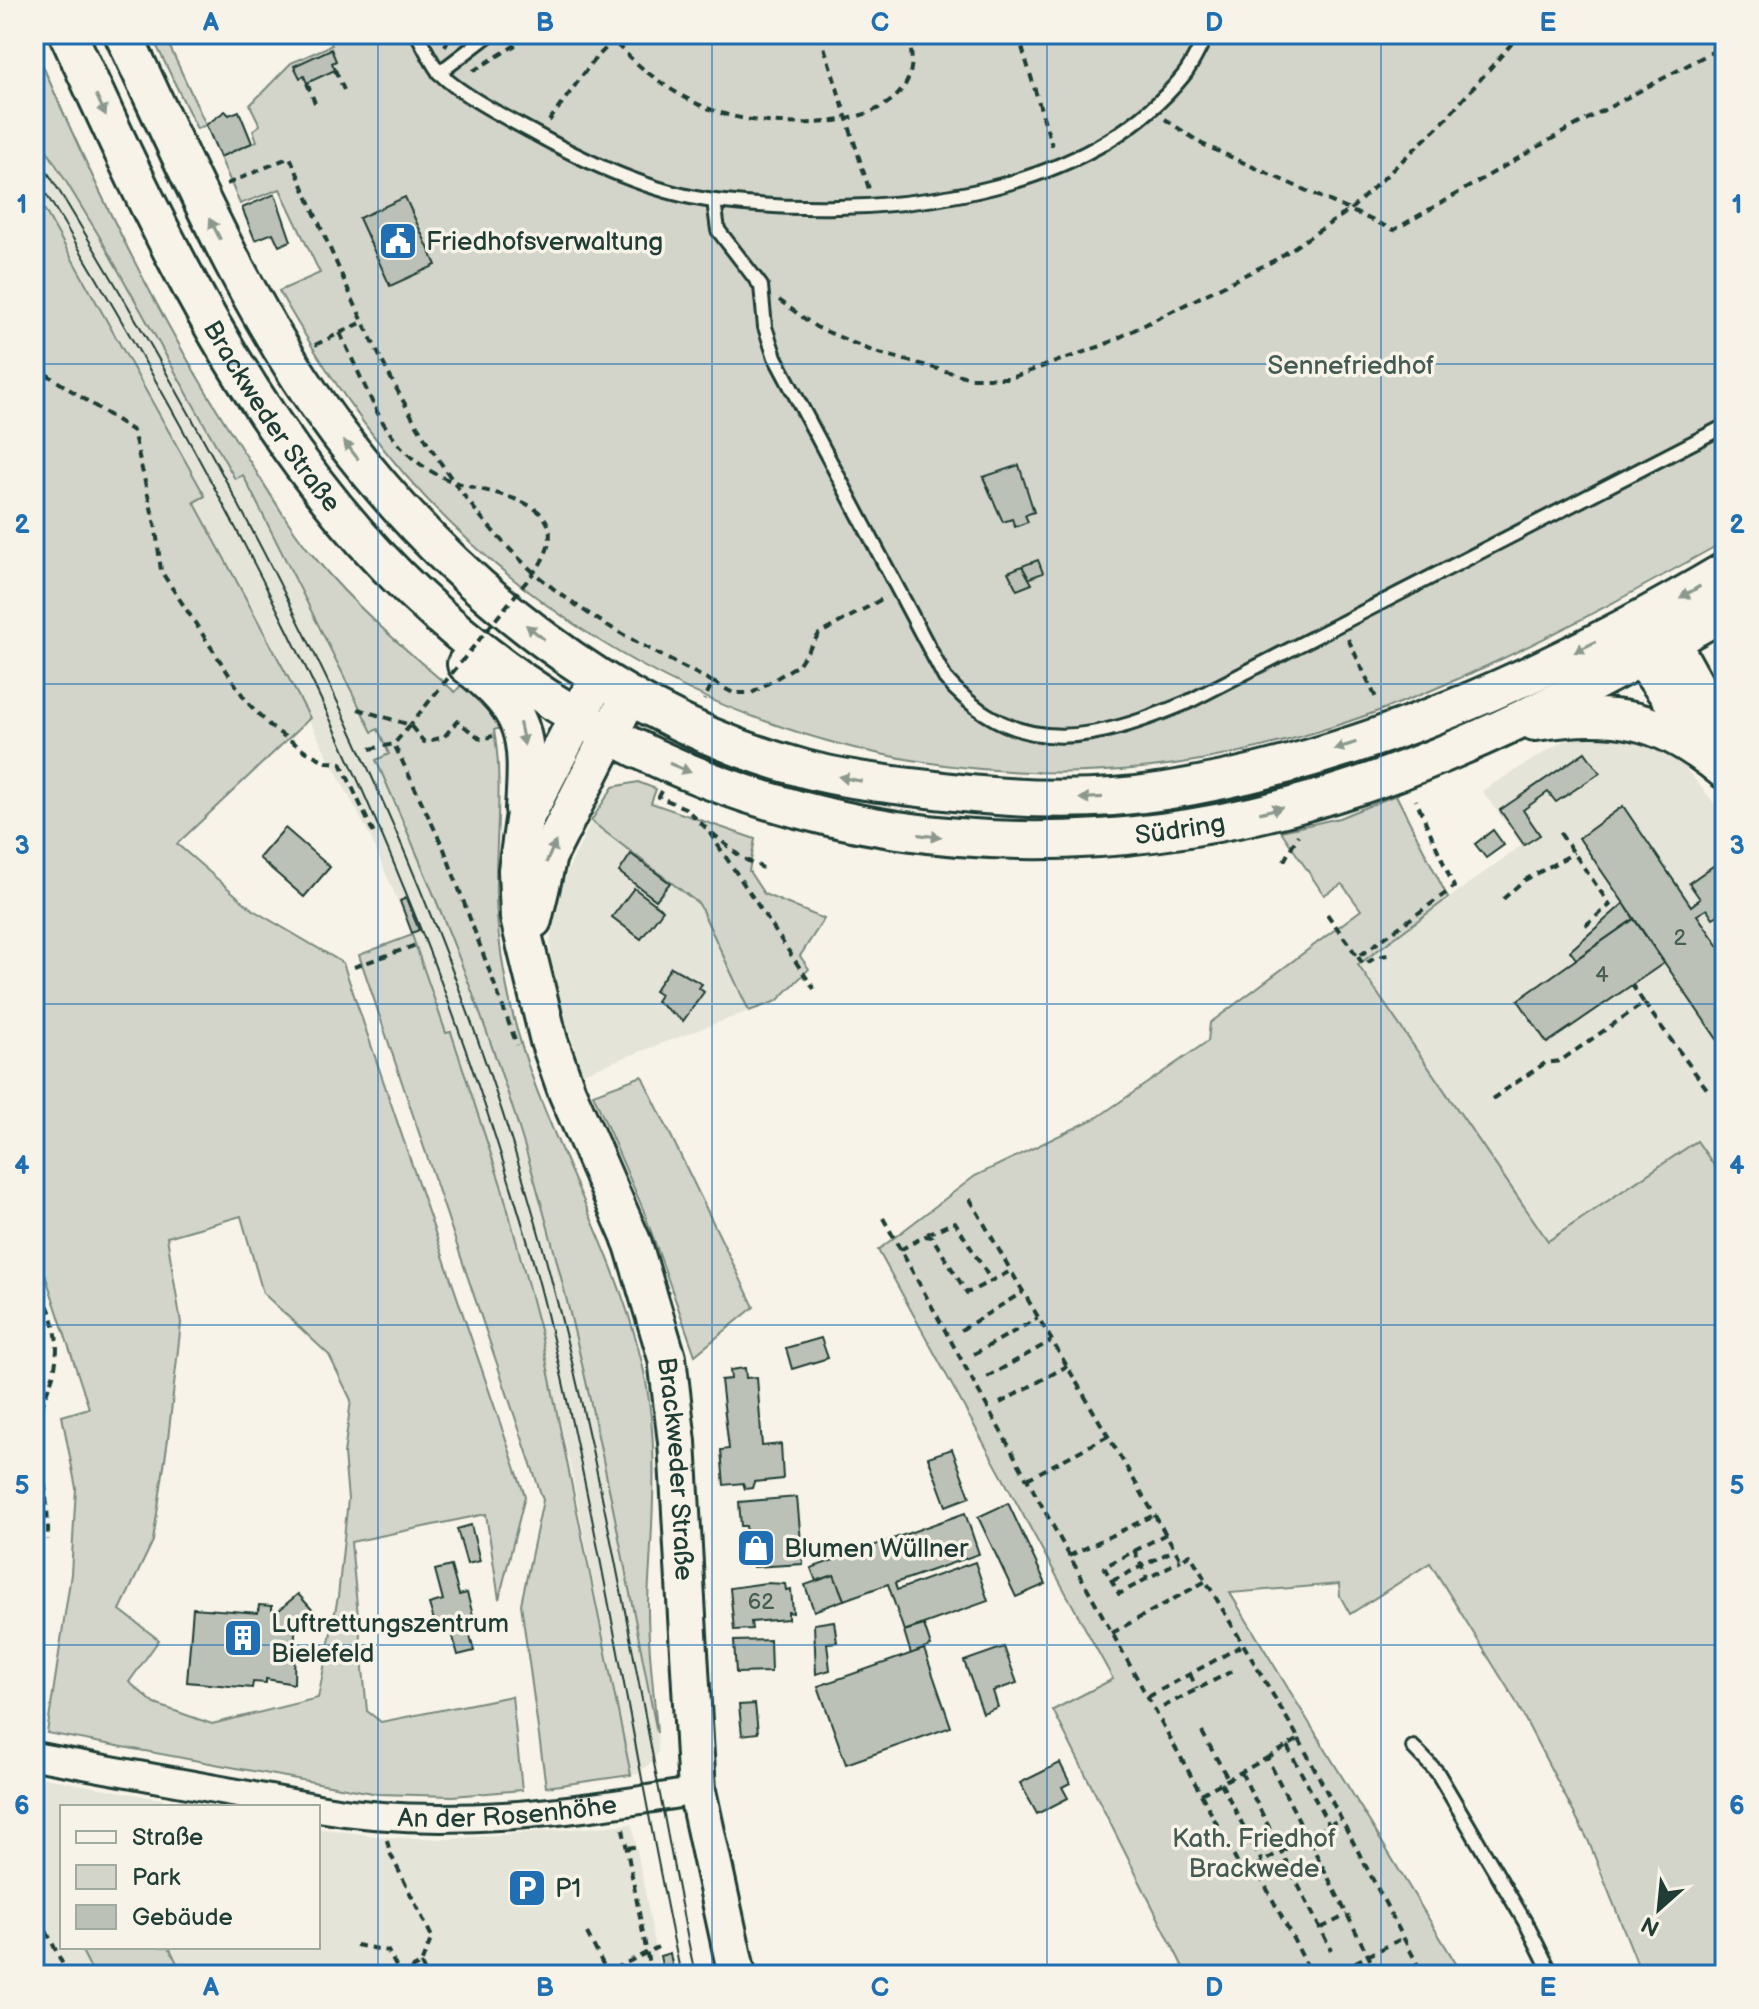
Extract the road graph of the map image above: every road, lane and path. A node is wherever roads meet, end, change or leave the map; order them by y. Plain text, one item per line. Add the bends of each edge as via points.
1 (68, 34) edge
2 (123, 34) edge
3 (417, 34) edge
4 (490, 34) edge
5 (607, 34) edge
6 (620, 34) edge
7 (820, 34) edge
8 (907, 34) edge
9 (1018, 34) edge
10 (1207, 34) edge
11 (1520, 34) edge
12 (613, 41) junction
13 (1725, 45) edge
14 (335, 70) dead end
15 (439, 73) junction
16 (307, 83) dead end
17 (344, 90) dead end
18 (315, 103) dead end
19 (1155, 104) junction
20 (847, 120) junction
21 (539, 136) junction
22 (1058, 165) junction
23 (222, 187) dead end
24 (714, 201) junction
25 (875, 206) junction
26 (1350, 210) junction
27 (761, 286) junction
28 (363, 322) junction
29 (340, 333) junction
30 (307, 348) dead end
31 (34, 366) edge
32 (1725, 426) edge
33 (316, 484) junction
34 (1725, 571) edge
35 (898, 590) junction
36 (1725, 611) edge
37 (1341, 623) junction
38 (1663, 626) junction
39 (1621, 628) junction
40 (1639, 659) junction
41 (599, 676) junction
42 (713, 682) junction
43 (630, 695) junction
44 (704, 700) dead end
45 (1378, 702) dead end
46 (358, 709) dead end
47 (578, 716) junction
48 (410, 725) junction
49 (610, 734) junction
50 (497, 736) dead end
51 (1725, 739) edge
52 (1473, 742) junction
53 (394, 744) junction
54 (370, 749) dead end
55 (1725, 770) edge
56 (663, 788) dead end
57 (1416, 800) dead end
58 (524, 820) junction
59 (1305, 822) dead end
60 (707, 829) junction
61 (1560, 833) dead end
62 (374, 834) dead end
63 (1574, 853) junction
64 (1284, 861) dead end
65 (763, 868) dead end
66 (1503, 899) dead end
67 (1327, 914) dead end
68 (1593, 931) dead end
69 (416, 945) dead end
70 (1393, 954) dead end
71 (1358, 957) junction
72 (354, 967) dead end
73 (533, 983) junction
74 (1632, 985) dead end
75 (814, 989) dead end
76 (1644, 1003) junction
77 (521, 1059) dead end
78 (1707, 1089) dead end
79 (1492, 1099) dead end
80 (970, 1199) dead end
81 (883, 1218) dead end
82 (925, 1236) junction
83 (900, 1250) junction
84 (1011, 1271) junction
85 (34, 1281) edge
86 (992, 1282) junction
87 (1023, 1292) junction
88 (1038, 1318) junction
89 (961, 1330) dead end
90 (1052, 1341) junction
91 (974, 1354) dead end
92 (1067, 1366) junction
93 (987, 1377) dead end
94 (1000, 1403) dead end
95 (41, 1415) junction
96 (34, 1420) edge
97 (1108, 1436) junction
98 (1027, 1479) junction
99 (1154, 1515) junction
100 (1166, 1534) junction
101 (48, 1540) dead end
102 (1134, 1550) junction
103 (1175, 1550) junction
104 (1069, 1556) junction
105 (1181, 1560) junction
106 (1142, 1566) junction
107 (1147, 1578) junction
108 (1112, 1581) junction
109 (1206, 1581) junction
110 (1112, 1633) junction
111 (1243, 1645) junction
112 (1234, 1670) dead end
113 (1190, 1674) junction
114 (1197, 1689) junction
115 (1148, 1697) junction
116 (1163, 1707) dead end
117 (1202, 1732) dead end
118 (1299, 1739) junction
119 (1287, 1746) junction
120 (1413, 1747) dead end
121 (34, 1756) edge
122 (1267, 1758) junction
123 (1241, 1772) junction
124 (1228, 1779) junction
125 (1221, 1783) junction
126 (697, 1791) junction
127 (1201, 1794) junction
128 (618, 1803) junction
129 (305, 1805) edge
130 (320, 1808) edge
131 (1342, 1818) junction
132 (390, 1819) junction
133 (1329, 1825) junction
134 (1307, 1837) junction
135 (639, 1846) dead end
136 (627, 1848) junction
137 (1281, 1851) junction
138 (1262, 1862) junction
139 (1255, 1866) junction
140 (34, 1906) edge
141 (1347, 1915) junction
142 (40, 1919) junction
143 (34, 1922) edge
144 (1320, 1928) junction
145 (587, 1933) dead end
146 (1403, 1937) junction
147 (356, 1945) dead end
148 (658, 1947) dead end
149 (1331, 1950) dead end
150 (646, 1953) junction
151 (1368, 1956) junction
152 (421, 1964) junction
153 (604, 1974) edge
154 (68, 1975) edge
155 (400, 1975) edge
156 (426, 1975) edge
157 (651, 1975) edge
158 (737, 1975) edge
159 (1312, 1975) edge
160 (1330, 1975) edge
161 (1378, 1975) edge
162 (1423, 1975) edge
163 (1552, 1975) edge

1 -> 33 main road, Brackweder Straße via 191,289 235,367
41 -> 2 main road, Brackweder Straße via 521,622 448,558 336,431 246,291
3 - 15 lane
4 - 15 lane
5 - 12 path
6 - 12 path
7 - 20 path
8 - 20 path via 912,67 905,85 873,112
9 - 22 path
10 - 19 lane via 1184,75
11 - 26 path via 1444,121
12 - 20 path via 676,94 721,113 759,121
12 - 21 path
13 - 26 path via 1394,230
14 - 17 path
15 - 21 lane
16 - 18 path
19 - 22 lane via 1100,144
19 - 26 path via 1167,122 1202,144
20 - 25 path
21 - 24 lane via 665,189
22 - 25 lane via 968,195
23 - 28 path via 290,157
24 - 25 lane
24 - 27 lane via 718,230
26 - 27 path via 1275,260 1169,314 1104,345 1010,378 971,378 872,351 816,327
27 - 35 lane via 765,327 775,357
28 - 29 path
28 - 42 path via 445,470 529,568 648,650
29 - 30 path
29 - 48 path, bridge via 389,435 445,478 538,509 552,538 539,566
31 - 62 path via 133,431 161,571 247,702 307,752 341,763
32 - 37 lane
33 - 47 main road, Brackweder Straße via 431,607
33 -> 58 main road via 359,566 494,686 519,720 527,763
34 -> 38 main road, Südring
35 - 37 lane via 945,678 961,696 1008,725 1056,738 1129,726 1188,702
35 - 42 path via 819,634 798,665 752,693 733,693
36 - 38 main road, Südring
37 - 45 path
38 - 39 main road, Südring
38 - 40 main road, Südring
38 - 51 main road
39 - 40 main road
39 -> 43 main road, Südring via 1486,696 1286,766 1118,797 1012,798 853,780 755,753
40 - 52 main road, Südring
40 - 55 main road
41 - 43 main road, Brackweder Straße
41 - 47 main road, Brackweder Straße
42 - 44 path
43 - 49 main road, Brackweder Straße
46 - 48 path
47 - 49 main road, Brackweder Straße
47 - 58 main road, Brackweder Straße
48 - 50 path via 424,742 444,737 457,721 481,739
48 - 53 path
49 -> 52 main road, Südring via 699,776 797,809 900,833 1013,842 1126,837 1230,820 1319,798
73 -> 49 main road, Brackweder Straße via 538,888 548,856
52 - 55 main road via 1535,722 1604,715 1678,735
53 - 54 path
53 - 77 path via 444,849
56 - 60 path via 659,797 685,808
57 - 71 path via 1454,887
58 - 73 main road, Brackweder Straße via 517,870 519,918
59 - 64 path
60 - 65 path
60 - 75 path
61 - 63 path
63 - 66 path via 1523,881
63 - 68 path via 1610,905 1587,924
67 - 71 path
69 - 72 path
70 - 71 path via 1364,965
73 - 126 main road, Brackweder Straße via 567,1092 633,1244 667,1358 677,1442
74 - 76 path
76 - 78 path
76 - 79 path via 1560,1061 1545,1063
80 - 84 path
81 - 83 path
82 - 83 path
82 - 86 path via 932,1237 967,1293
82 - 86 path via 955,1222
83 - 98 path
84 - 86 path
84 - 87 path
85 - 95 path via 57,1331 56,1364
87 - 88 path
87 - 89 path
88 - 90 path
88 - 91 path
90 - 92 path
90 - 93 path
92 - 94 path
92 - 97 path
95 - 96 path
95 - 101 path
97 - 98 path
97 - 99 path
98 - 104 path
99 - 100 path
99 - 104 path
100 - 102 path
100 - 103 path
102 - 106 path
102 - 108 path via 1104,1567
103 - 105 path
103 - 106 path
104 - 110 path
105 - 107 path
105 - 109 path via 1190,1554
106 - 107 path
106 - 108 path
107 - 108 path via 1119,1594
109 - 110 path
109 - 111 path
110 - 115 path
111 - 113 path
111 - 118 path
112 - 114 path
113 - 114 path
113 - 115 path
114 - 116 path
115 - 127 path
117 - 124 path
118 - 119 path
118 - 131 path
119 - 122 path
119 - 133 path
120 - 163 lane via 1437,1772
121 - 129 street, An der Rosenhöhe
122 - 123 path
122 - 134 path
123 - 124 path
123 - 137 path
124 - 125 path
125 - 127 path
125 - 138 path
126 - 128 street, An der Rosenhöhe
126 - 158 main road, Brackweder Straße
127 - 139 path via 1242,1872
128 - 132 street, An der Rosenhöhe
128 - 136 path
130 - 132 street, An der Rosenhöhe
131 - 133 path
131 - 146 path
132 - 152 path via 390,1853 432,1937
133 - 134 path
134 - 137 path
134 - 141 path
135 - 136 path
136 - 150 path
137 - 138 path
137 - 144 path
138 - 139 path
139 - 159 path
140 - 142 path
141 - 144 path
141 - 151 path
142 - 143 path
142 - 154 path
144 - 149 path
145 - 153 path
146 - 151 path
146 - 162 path
147 - 155 path via 388,1951
148 - 150 path
150 - 153 path
150 - 157 path
151 - 160 path
151 - 161 path
152 - 155 path
152 - 156 path

